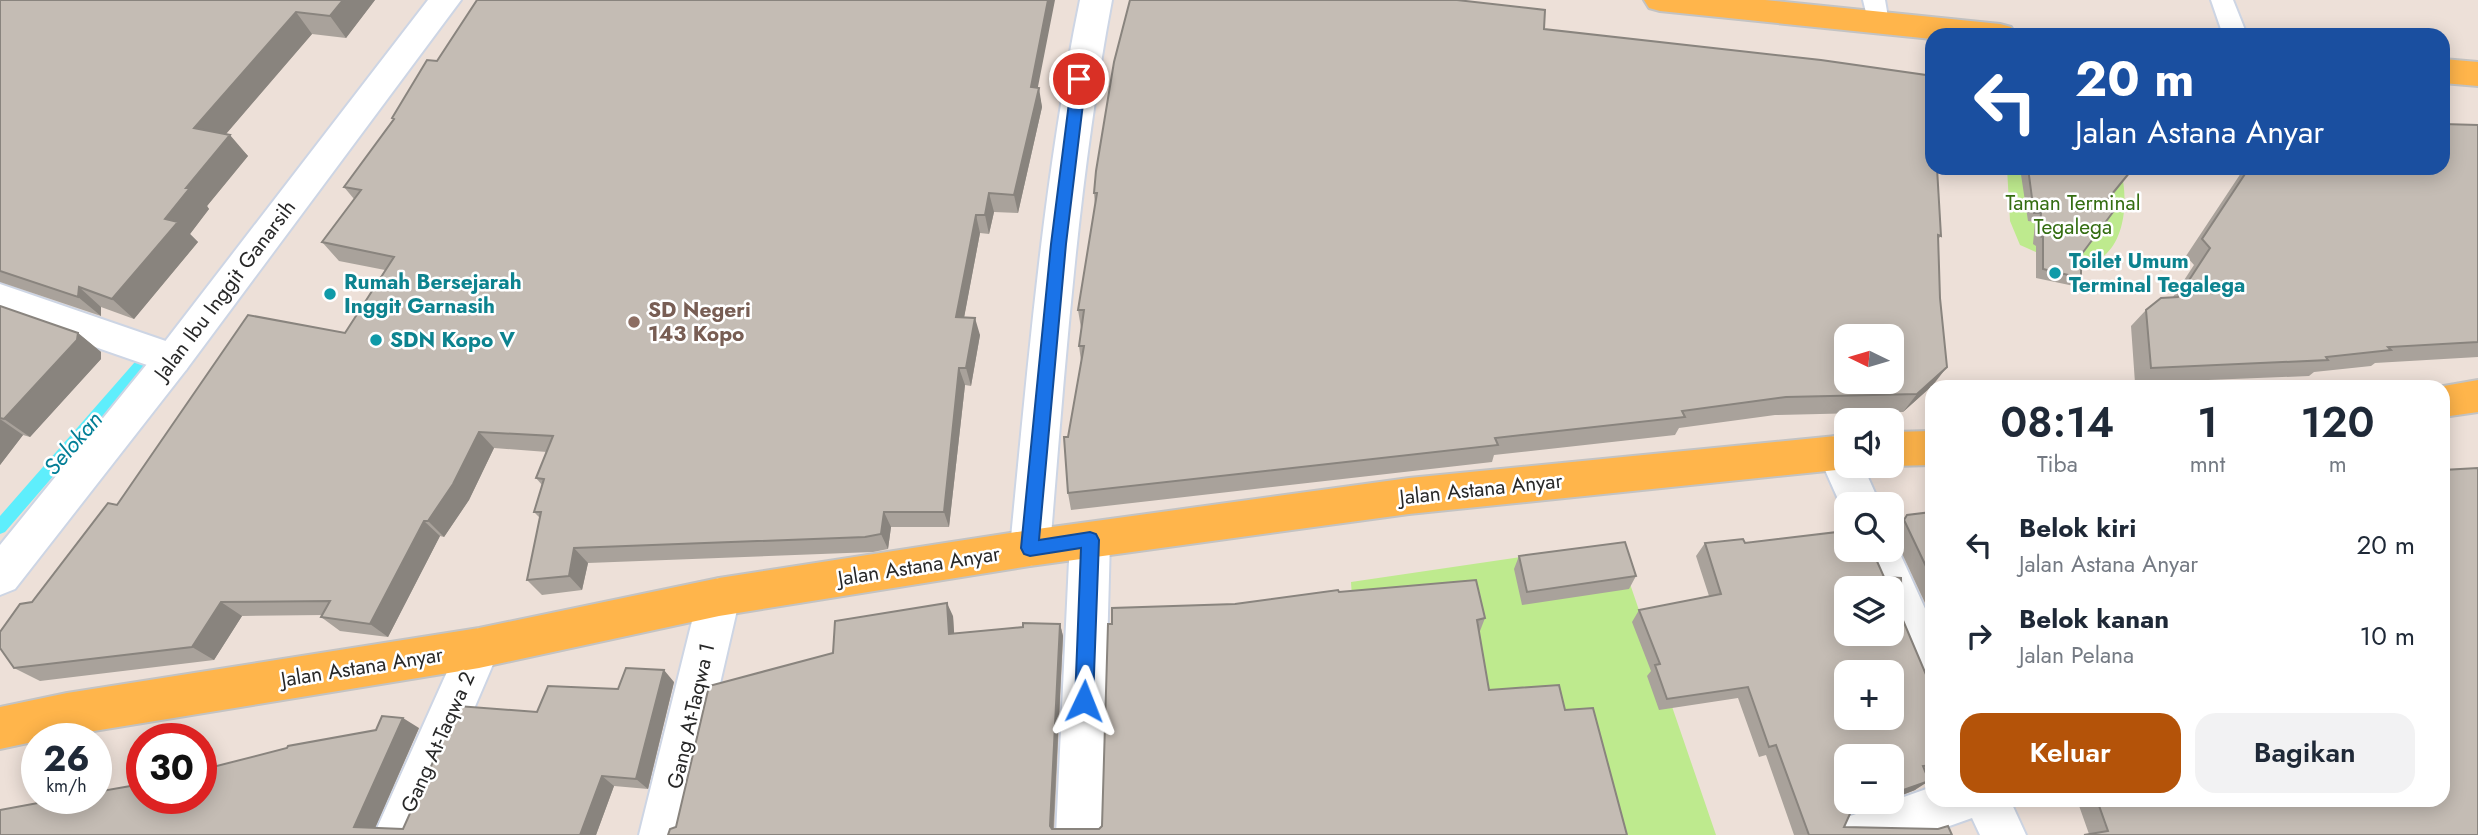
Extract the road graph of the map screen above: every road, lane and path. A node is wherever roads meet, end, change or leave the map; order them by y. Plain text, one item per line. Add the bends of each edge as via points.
1 (445, 0) edge
2 (1096, 0) edge
3 (1660, 0) edge
4 (2222, 0) edge
5 (1876, 12) edge
6 (1962, 28) edge
7 (2232, 28) edge
8 (2450, 72) edge
9 (2478, 74) edge
10 (0, 299) edge
11 (173, 359) junction
12 (2478, 396) edge
13 (2450, 400) edge
14 (1925, 447) edge
15 (1904, 448) edge
16 (1834, 453) edge
17 (1090, 540) junction
18 (1030, 548) junction
19 (1884, 562) edge
20 (0, 576) edge
21 (719, 597) junction
22 (479, 648) junction
23 (1925, 657) edge
24 (0, 728) edge
25 (1940, 807) edge
26 (1990, 807) edge
27 (397, 835) edge
28 (662, 835) edge
29 (1079, 835) edge
30 (1858, 835) edge
31 (2003, 835) edge

1 - 11 street, Jalan Ibu Inggit Ganarsih
2 - 18 street via 1079,79 1059,244
3 - 5 main road
4 - 7 lane
5 - 6 main road
8 - 9 main road
10 - 11 street
11 - 20 street, Jalan Ibu Inggit Ganarsih
12 - 13 main road
14 - 15 main road
16 - 17 main road, Jalan Astana Anyar via 1409,496
17 - 18 main road, Jalan Astana Anyar
17 - 29 street
18 - 21 main road, Jalan Astana Anyar
19 - 23 street
21 - 22 main road, Jalan Astana Anyar
21 - 28 street, Gang At-Taqwa 1
22 - 24 main road, Jalan Astana Anyar
22 - 27 street, Gang At-Taqwa 2
25 - 30 street
26 - 31 street

